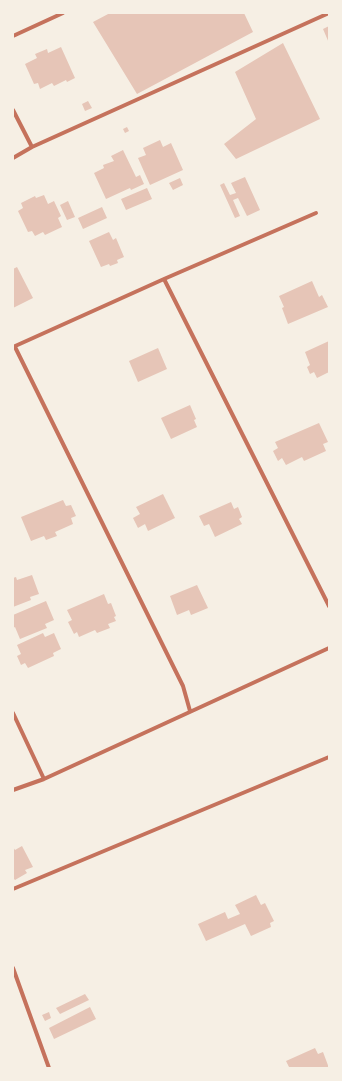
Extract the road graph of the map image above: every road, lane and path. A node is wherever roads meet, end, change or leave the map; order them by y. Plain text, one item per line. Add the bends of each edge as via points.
1 (63, 13) edge
2 (329, 13) edge
3 (13, 36) edge
4 (13, 110) edge
5 (32, 147) junction
6 (13, 158) edge
7 (316, 213) dead end
8 (164, 279) junction
9 (14, 347) edge
10 (329, 606) edge
11 (329, 648) edge
12 (190, 711) junction
13 (13, 713) edge
14 (329, 757) edge
15 (44, 778) junction
16 (13, 790) edge
17 (13, 889) edge
18 (13, 968) edge
19 (49, 1068) edge

1 - 3 street
2 - 5 street
4 - 5 street
5 - 6 street
7 - 8 street
8 - 9 street
8 - 10 street
9 - 12 street via 183,686
11 - 12 street
12 - 15 street
13 - 15 street
14 - 17 street
15 - 16 street
18 - 19 street

